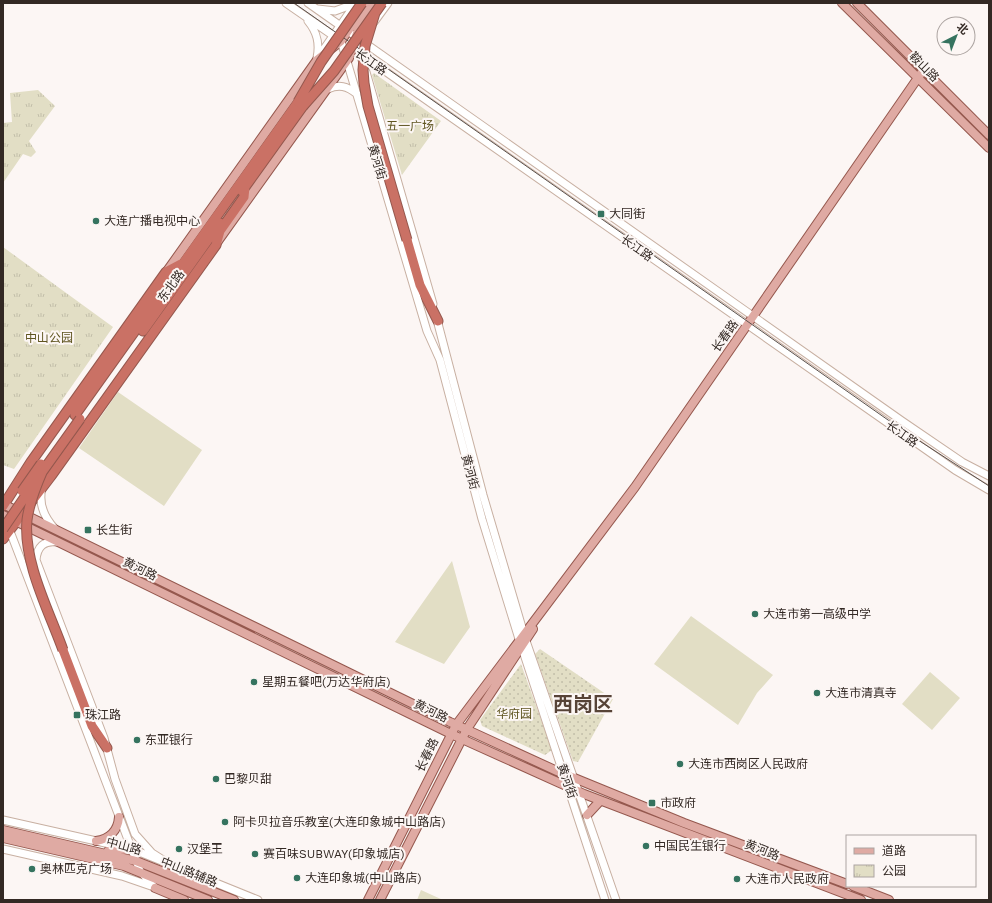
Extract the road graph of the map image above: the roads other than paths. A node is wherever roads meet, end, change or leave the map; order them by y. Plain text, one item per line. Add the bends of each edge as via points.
1 (286, 3) edge
2 (356, 3) edge
3 (362, 3) edge
4 (368, 3) edge
5 (376, 3) edge
6 (382, 3) edge
7 (388, 3) edge
8 (842, 3) edge
9 (857, 3) edge
10 (310, 5) edge
11 (375, 13) junction
12 (302, 15) junction
13 (340, 26) junction
14 (348, 31) junction
15 (333, 36) junction
16 (341, 41) junction
17 (358, 45) junction
18 (317, 60) junction
19 (348, 60) junction
20 (924, 69) junction
21 (307, 74) junction
22 (918, 78) junction
23 (328, 89) junction
24 (371, 90) junction
25 (357, 94) junction
26 (301, 104) junction
27 (989, 135) edge
28 (989, 148) edge
29 (246, 187) junction
30 (216, 245) junction
31 (184, 262) junction
32 (166, 272) junction
33 (753, 317) junction
34 (438, 321) junction
35 (747, 325) junction
36 (78, 417) junction
37 (56, 426) junction
38 (76, 440) junction
39 (43, 445) junction
40 (63, 459) junction
41 (43, 470) junction
42 (989, 476) edge
43 (43, 486) junction
44 (989, 490) edge
45 (3, 511) edge
46 (22, 513) junction
47 (16, 522) junction
48 (6, 529) edge
49 (57, 530) junction
50 (3, 540) edge
51 (57, 542) junction
52 (16, 548) junction
53 (36, 560) junction
54 (22, 565) junction
55 (523, 640) junction
56 (456, 725) junction
57 (467, 730) junction
58 (451, 734) junction
59 (462, 739) junction
60 (107, 748) junction
61 (565, 774) junction
62 (574, 778) junction
63 (569, 787) junction
64 (579, 792) junction
65 (600, 801) junction
66 (587, 815) junction
67 (119, 817) junction
68 (3, 820) edge
69 (3, 830) edge
70 (3, 838) edge
71 (96, 841) junction
72 (3, 848) edge
73 (132, 850) junction
74 (97, 852) junction
75 (163, 860) junction
76 (136, 861) junction
77 (140, 871) junction
78 (846, 884) edge
79 (855, 887) edge
80 (155, 888) junction
81 (184, 900) edge
82 (208, 900) edge
83 (234, 900) edge
84 (258, 900) edge
85 (368, 900) edge
86 (380, 900) edge
87 (605, 900) edge
88 (616, 900) edge
89 (861, 900) edge
90 (889, 900) edge

1 - 12 main road, 长江路
2 - 10 main road via 335,11
2 - 13 main road
3 - 26 highway, 东北路, bridge via 321,62
4 - 14 main road, 东北路
5 - 17 main road, 东北路 via 362,23
6 - 11 highway, 东北路, bridge
7 - 17 main road
8 - 22 main road, 鞍山路
9 - 20 main road, 鞍山路
10 - 13 main road, 长江路
11 - 26 highway, 东北路, bridge via 334,71
11 - 34 highway, bridge via 365,46 363,70 368,106 423,290
12 - 15 main road, 长江路
12 - 18 main road via 316,34
13 - 14 main road, 长江路
13 - 15 main road
14 - 16 main road, 东北路
14 - 17 main road, 长江路
15 - 16 main road, 长江路
15 - 18 main road
16 - 17 main road, 长江路
16 - 18 main road, 东北路
16 - 19 main road, 黄河街
17 - 19 main road, 东北路
17 - 24 main road, 黄河街
17 - 33 main road, 长江路
17 - 35 main road, 长江路
18 - 21 main road, 东北路
19 - 23 main road, 东北路
19 - 25 main road, 黄河街
20 - 22 main road, 长春路
20 - 27 main road, 鞍山路
21 - 23 main road
21 - 32 main road, 东北路
22 - 28 main road, 鞍山路
22 - 33 main road, 长春路
23 - 25 main road via 340,85
23 - 30 main road, 东北路
24 - 25 main road via 367,84 361,82 357,85
24 - 34 main road, 黄河街
25 - 55 main road, 黄河街 via 427,331 440,360 482,519
26 - 29 highway, 东北路
26 - 31 highway, 东北路
29 - 30 highway via 244,197 220,231
29 - 36 highway, 东北路
30 - 38 highway, 东北路
31 - 32 highway
31 - 36 highway, 东北路
32 - 37 highway, 东北路
33 - 35 main road, 长春路
33 - 42 main road, 长江路 via 962,462
34 - 55 main road, 黄河街
35 - 44 main road, 长江路 via 955,470
35 - 55 main road, 长春路 via 635,487
36 - 41 highway, 东北路, bridge
36 - 45 highway, 东北路, bridge
37 - 38 highway
37 - 39 highway, 东北路
38 - 40 highway, 东北路
39 - 40 highway
39 - 45 highway, 东北路
40 - 43 highway, 东北路
41 - 48 highway, 东北路, bridge
41 - 60 highway, bridge via 27,520 28,546 35,574 92,726
43 - 46 highway, 东北路
43 - 49 main road via 42,508
45 - 46 main road, 黄河路
45 - 47 main road, 黄河路
45 - 48 main road
46 - 47 highway, 东北路
46 - 49 main road, 黄河路
47 - 48 highway, 东北路
47 - 51 main road, 黄河路
48 - 50 highway, 东北路
48 - 52 main road
49 - 56 main road, 黄河路
50 - 52 main road
51 - 53 main road via 42,544 36,553
51 - 58 main road, 黄河路
52 - 54 main road
53 - 54 main road
53 - 60 main road
54 - 67 main road
55 - 56 main road, 长春路
55 - 57 main road, 长春路
55 - 61 main road, 黄河街
55 - 62 main road, 黄河街
56 - 57 main road, 黄河路
56 - 58 main road, 长春路
57 - 59 main road, 长春路
57 - 61 main road, 黄河路
58 - 59 main road, 黄河路
58 - 85 main road, 长春路
59 - 63 main road, 黄河路
59 - 86 main road, 长春路
60 - 75 main road via 135,834 152,853
61 - 62 main road, 黄河路
61 - 63 main road, 黄河街
62 - 64 main road, 黄河街
62 - 78 main road, 黄河路 via 684,823
63 - 64 main road, 黄河路
63 - 87 main road, 黄河街
64 - 65 main road, 黄河路
64 - 66 main road, 黄河街
65 - 66 main road
65 - 89 main road, 黄河路
66 - 88 main road, 黄河街
67 - 71 main road via 119,824 112,834
67 - 73 main road
68 - 71 main road, 中山路辅路
69 - 74 main road, 中山路
70 - 77 main road, 中山路
71 - 73 main road, 中山路辅路
72 - 80 main road via 122,876
73 - 74 main road
73 - 75 main road, 中山路辅路
73 - 76 main road
74 - 76 main road, 中山路
75 - 84 main road, 中山路辅路
76 - 77 main road
76 - 83 main road, 中山路
77 - 80 main road
77 - 82 main road, 中山路
79 - 90 main road
80 - 81 main road

